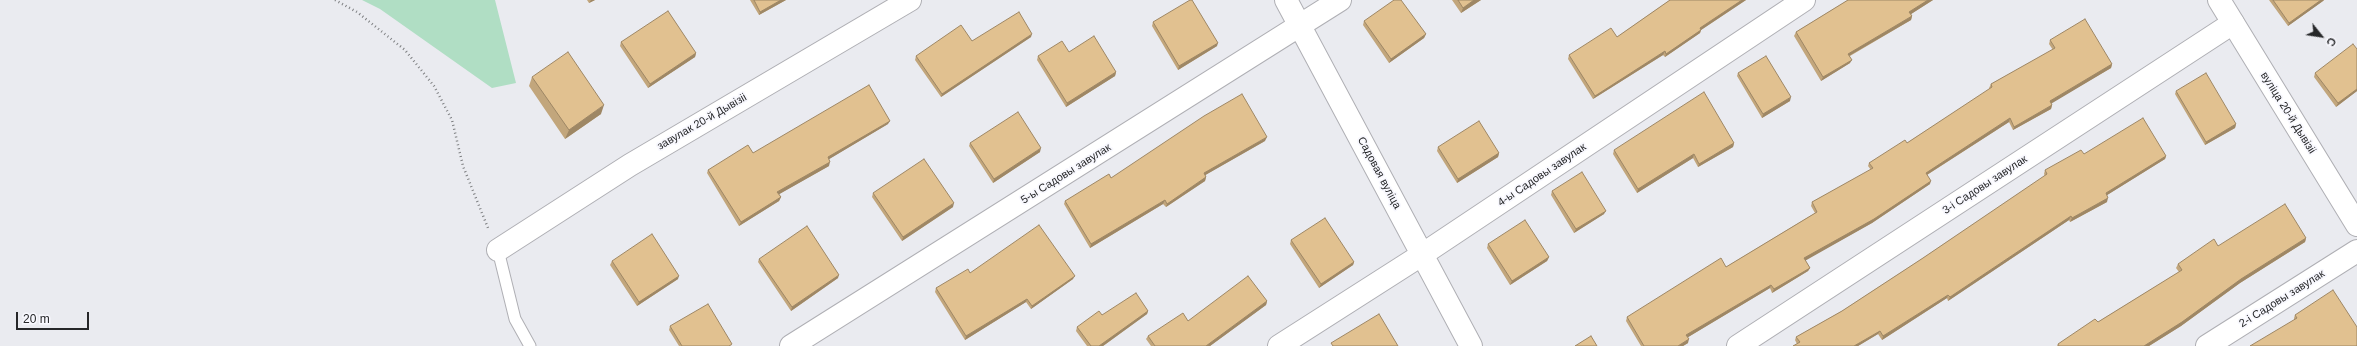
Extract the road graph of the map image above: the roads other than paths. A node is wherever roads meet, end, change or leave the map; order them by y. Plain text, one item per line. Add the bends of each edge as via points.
1 (910, 0) edge
2 (1286, 0) edge
3 (1340, 0) edge
4 (1804, 0) edge
5 (2219, 0) edge
6 (2232, 23) junction
7 (1301, 27) junction
8 (2357, 225) edge
9 (498, 250) joint
10 (2357, 251) edge
11 (1423, 254) junction
12 (530, 346) edge
13 (791, 346) edge
14 (1279, 346) edge
15 (1471, 346) edge
16 (1738, 346) edge
17 (2208, 346) edge

1 - 9 street, завулак 20-й Дывізіі via 630,165
2 - 7 street, Садовая вуліца
3 - 7 street, 5-ы Садовы завулак
4 - 11 street, 4-ы Садовы завулак
5 - 6 street, вуліца 20-й Дывізіі
6 - 8 street, вуліца 20-й Дывізіі
6 - 16 street, 3-і Садовы завулак
7 - 11 street, Садовая вуліца
7 - 13 street, 5-ы Садовы завулак
9 - 12 lane via 515,318
10 - 17 street, 2-і Садовы завулак
11 - 14 street, 4-ы Садовы завулак
11 - 15 street, Садовая вуліца

